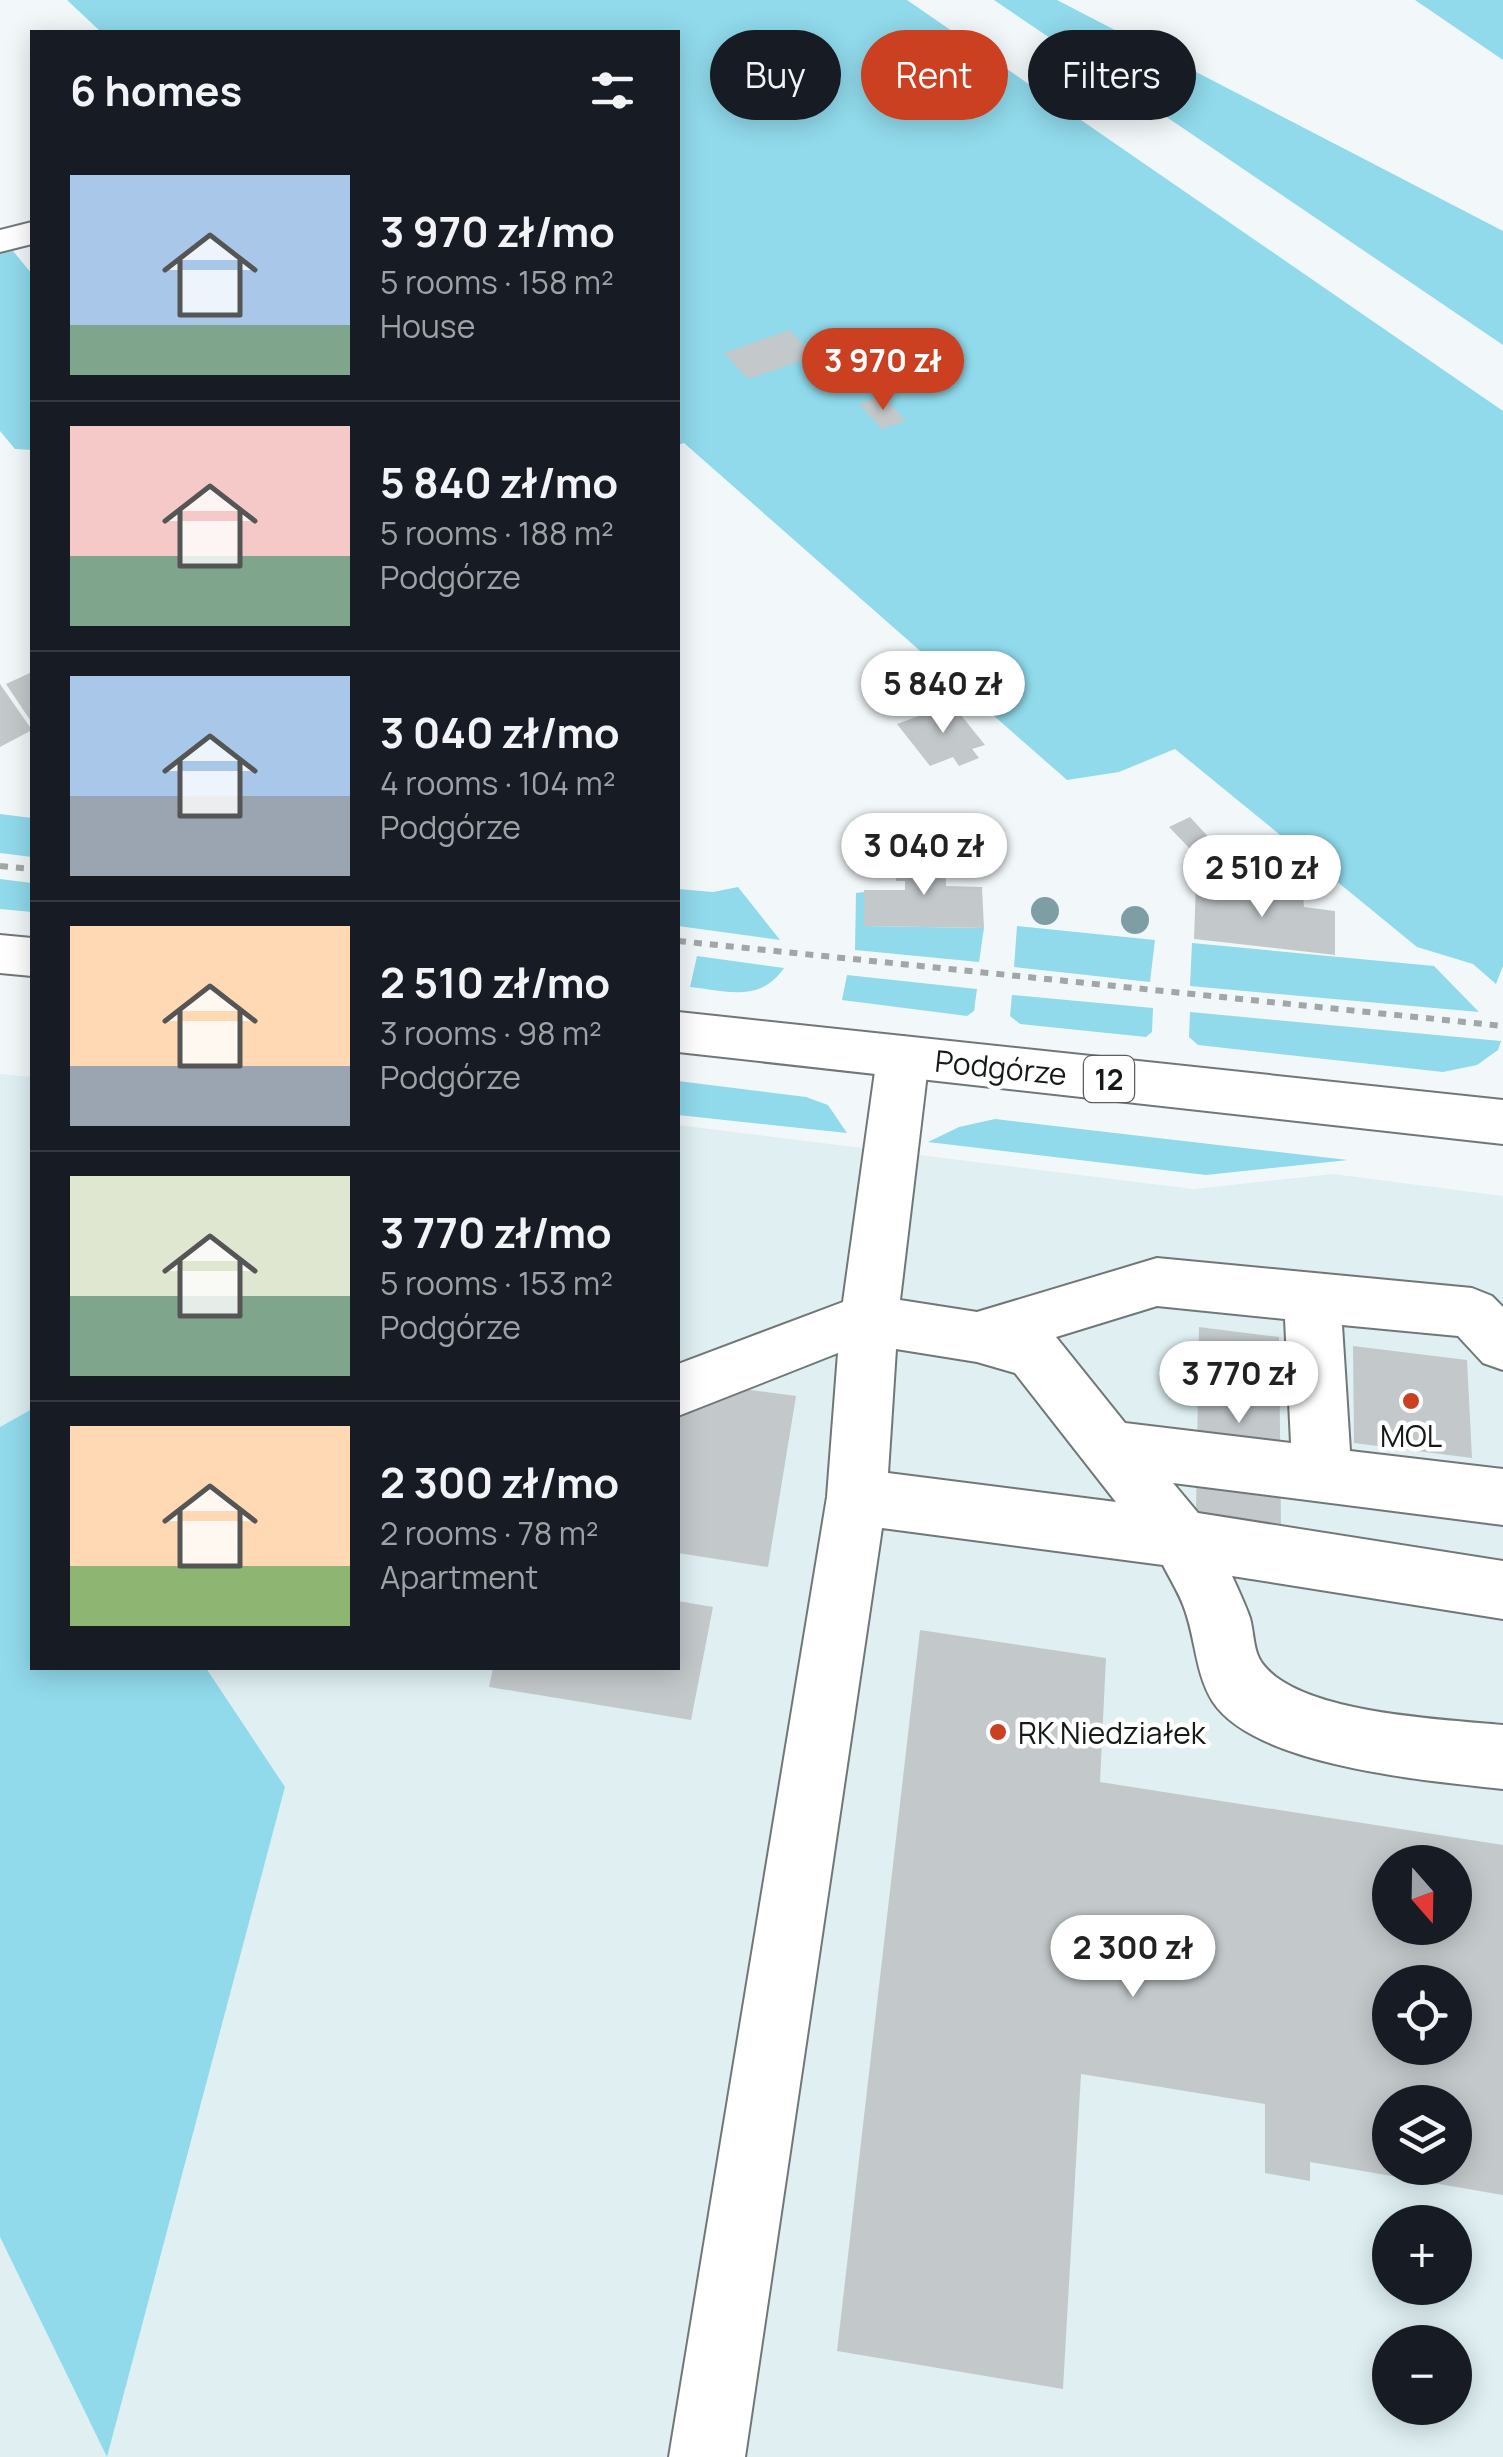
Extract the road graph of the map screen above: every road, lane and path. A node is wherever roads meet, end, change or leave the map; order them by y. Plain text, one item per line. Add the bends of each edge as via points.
1 (30, 233) edge
2 (0, 240) edge
3 (0, 866) edge
4 (30, 869) edge
5 (680, 941) edge
6 (0, 954) edge
7 (30, 958) edge
8 (1503, 1026) edge
9 (680, 1032) edge
10 (903, 1057) junction
11 (1503, 1122) edge
12 (1312, 1297) junction
13 (869, 1320) junction
14 (977, 1337) junction
15 (1503, 1345) edge
16 (680, 1389) edge
17 (1109, 1448) junction
18 (1322, 1475) junction
19 (857, 1497) junction
20 (1503, 1497) edge
21 (1180, 1539) junction
22 (1503, 1590) edge
23 (1503, 1757) edge
24 (708, 2457) edge

1 - 2 main road
3 - 4 path
5 - 8 path
6 - 7 main road
9 - 10 main road, Podgórze / 12
10 - 11 main road, Podgórze / 12
10 - 13 main road
12 - 14 main road via 1157,1282
12 - 15 main road via 1472,1313
12 - 18 main road
13 - 14 main road
13 - 16 main road
13 - 19 main road
14 - 17 main road via 1034,1354
17 - 18 main road
17 - 21 main road
18 - 20 main road
19 - 21 main road
19 - 24 main road
21 - 22 main road
21 - 23 main road via 1216,1608 1236,1681 1263,1704 1372,1742

